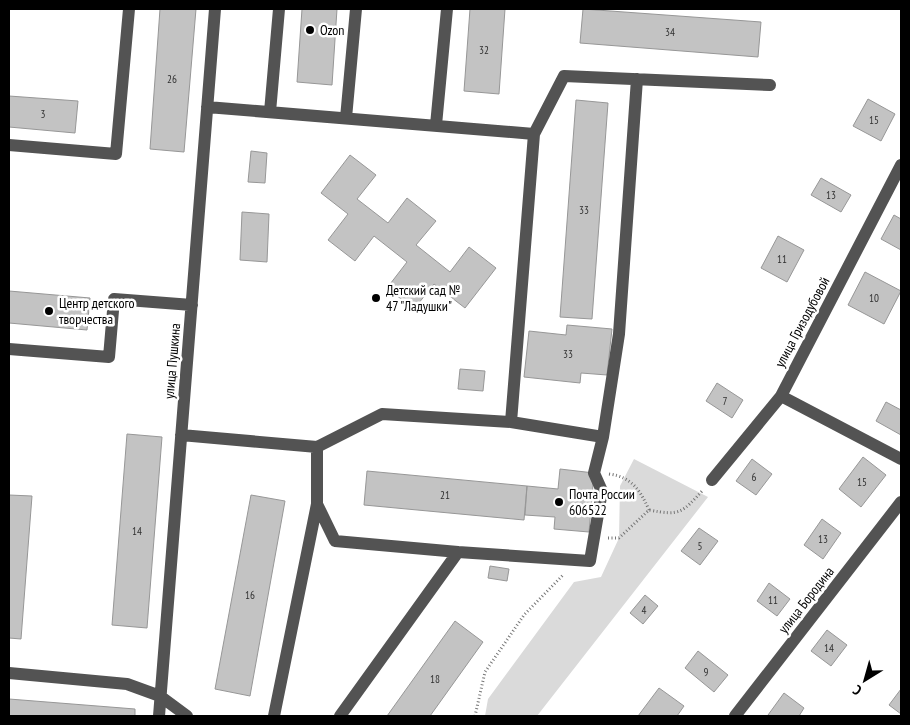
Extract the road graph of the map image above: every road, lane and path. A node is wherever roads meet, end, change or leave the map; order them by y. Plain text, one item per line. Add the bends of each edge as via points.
1 (128, 9) edge
2 (215, 9) edge
3 (279, 9) edge
4 (356, 9) edge
5 (447, 9) edge
6 (638, 79) junction
7 (770, 85) dead end
8 (207, 107) junction
9 (270, 112) junction
10 (346, 118) junction
11 (436, 126) junction
12 (534, 134) junction
13 (9, 145) edge
14 (901, 166) edge
15 (192, 306) junction
16 (9, 349) edge
17 (781, 396) junction
18 (511, 422) junction
19 (181, 435) junction
20 (604, 437) junction
21 (317, 447) junction
22 (901, 459) edge
23 (594, 473) junction
24 (712, 480) joint
25 (901, 502) edge
26 (317, 504) junction
27 (649, 510) junction
28 (594, 538) junction
29 (458, 552) junction
30 (576, 560) junction
31 (9, 673) edge
32 (160, 696) junction
33 (159, 716) edge
34 (187, 716) edge
35 (274, 716) edge
36 (340, 716) edge
37 (475, 716) edge
38 (735, 716) edge

1 - 13 street via 116,154
2 - 8 street, улица Пушкина
3 - 9 street
4 - 10 street
5 - 11 street
6 - 7 street
6 - 12 street via 564,76
6 - 20 street via 619,334
8 - 9 street
8 - 15 street, улица Пушкина
9 - 10 street
10 - 11 street
11 - 12 street
12 - 18 street
14 - 17 street, улица Гризодубовой
15 - 16 street via 114,299 109,357
15 - 19 street, улица Пушкина
17 - 22 street
17 - 24 street, улица Гризодубовой
18 - 20 street
18 - 21 street via 382,414
19 - 21 street
19 - 32 street, улица Пушкина
20 - 23 street
21 - 26 street
23 - 27 path via 617,475 635,484
23 - 28 street via 602,491
24 - 27 path via 687,507 671,514
25 - 38 street, улица Бородина
26 - 29 street via 335,541
26 - 35 street
27 - 28 path via 619,538
28 - 30 street via 590,561
29 - 30 street
29 - 36 street
30 - 37 path via 524,615 485,672
31 - 32 street via 127,684
32 - 33 street, улица Пушкина
32 - 34 street

